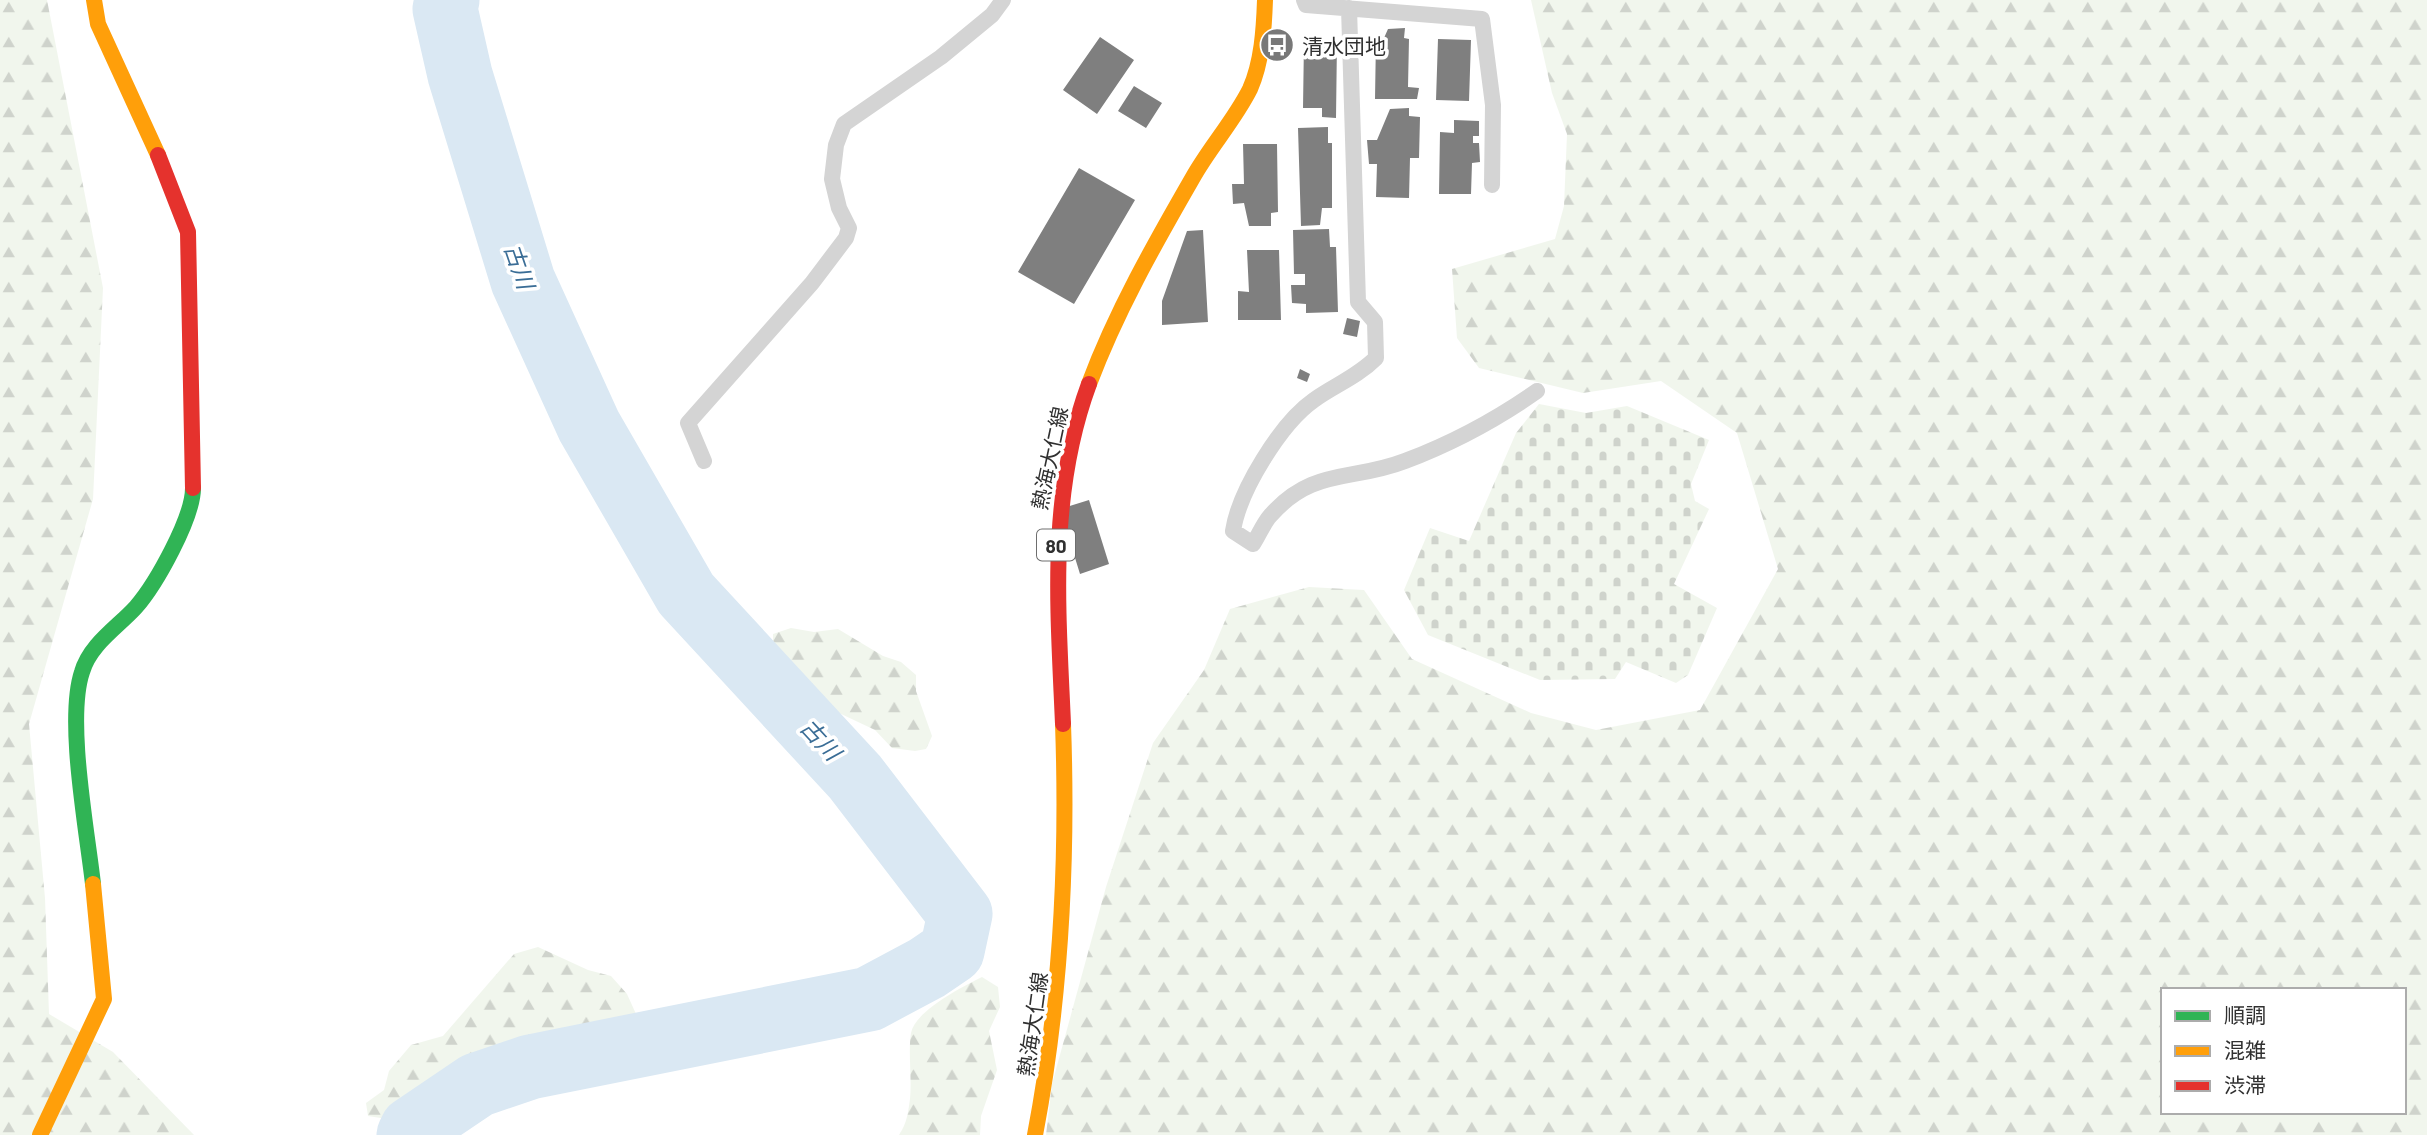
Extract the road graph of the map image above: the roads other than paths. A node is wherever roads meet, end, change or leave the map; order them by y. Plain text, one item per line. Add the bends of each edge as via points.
1 (94, 0) edge
2 (1003, 0) edge
3 (1265, 0) edge
4 (1304, 0) edge
5 (1349, 8) junction
6 (1492, 185) dead end
7 (1536, 391) dead end
8 (704, 461) dead end
9 (40, 1135) edge
10 (1035, 1135) edge

1 - 9 street via 97,24 174,189 188,232 193,498 173,547 138,605 97,645 82,670 75,707 104,999
2 - 8 lane via 942,57 844,124 832,178 849,228 846,238 688,423
3 - 10 street, 熱海大仁線 / 80 via 1251,86 1200,164 1134,283 1080,409 1068,463 1056,526 1055,590 1064,755 1062,954 1051,1056
4 - 5 lane via 1306,5
5 - 6 lane via 1482,19 1493,105
5 - 7 lane via 1358,302 1375,322 1376,358 1344,385 1314,400 1279,436 1245,495 1233,531 1253,544 1267,518 1315,481 1373,472 1405,461 1505,413

